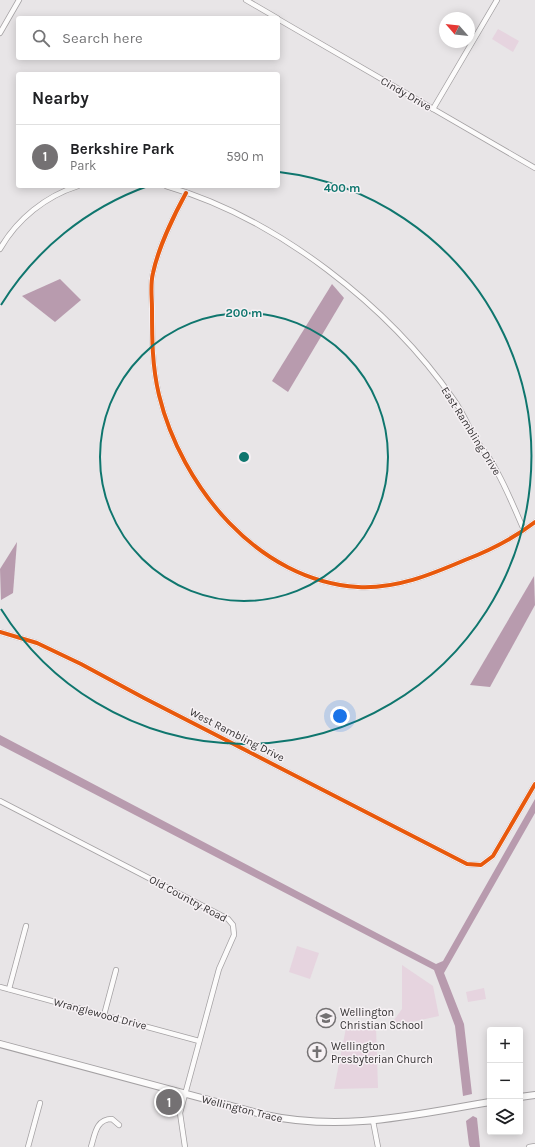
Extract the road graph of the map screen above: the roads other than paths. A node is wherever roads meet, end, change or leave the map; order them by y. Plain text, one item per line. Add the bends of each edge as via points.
1 (19, 0) edge
2 (246, 0) edge
3 (497, 0) edge
4 (274, 16) edge
5 (280, 20) edge
6 (0, 33) edge
7 (433, 109) junction
8 (535, 168) edge
9 (73, 188) edge
10 (172, 188) edge
11 (186, 193) junction
12 (0, 249) edge
13 (535, 522) edge
14 (524, 530) junction
15 (0, 632) edge
16 (535, 784) edge
17 (0, 801) edge
18 (26, 926) dead end
19 (116, 970) dead end
20 (0, 987) edge
21 (9, 990) junction
22 (104, 1015) junction
23 (199, 1041) junction
24 (0, 1044) edge
25 (185, 1094) junction
26 (535, 1095) edge
27 (523, 1097) edge
28 (487, 1102) edge
29 (40, 1103) dead end
30 (373, 1121) junction
31 (119, 1125) dead end
32 (535, 1146) edge
33 (28, 1147) edge
34 (91, 1147) edge
35 (184, 1147) edge
36 (378, 1147) edge
37 (529, 1147) edge

1 - 6 street
2 - 4 street, Cindy Drive
3 - 7 street
5 - 7 street, Cindy Drive
7 - 8 street, Cindy Drive
9 - 12 street via 55,196 31,212 11,232
10 - 11 street, East Rambling Drive
11 - 14 street, East Rambling Drive via 287,242 329,271 378,312 413,348 458,406 480,446 496,468
11 - 14 street via 158,256 153,274 153,361 164,413 179,450 202,489 228,521 261,550 287,566 315,578 358,587 406,582 431,575 487,552
13 - 14 street
15 - 16 street, West Rambling Drive via 37,642 471,865 481,864 493,856
17 - 23 street, Old Country Road via 230,922 234,928 234,935 219,968
18 - 21 street
19 - 22 street
20 - 21 street, Wranglewood Drive
21 - 22 street, Wranglewood Drive
22 - 23 street, Wranglewood Drive
23 - 25 street, Old Country Road
24 - 25 street, Wellington Trace
25 - 30 street, Wellington Trace via 265,1116 295,1121 338,1124
25 - 35 street, Old Country Road via 180,1116
26 - 27 street
28 - 30 street, Wellington Trace
29 - 33 street
30 - 36 street
31 - 34 street via 112,1119 102,1122 97,1127
32 - 37 street

